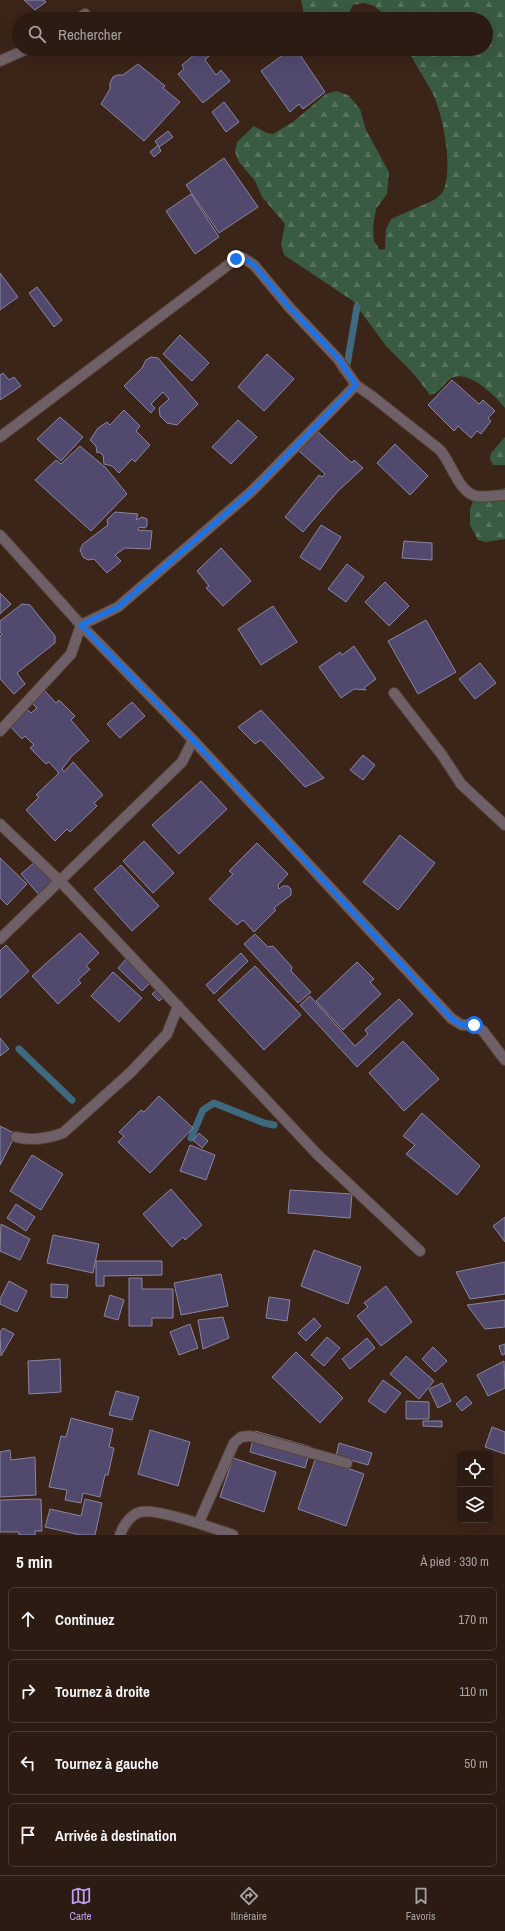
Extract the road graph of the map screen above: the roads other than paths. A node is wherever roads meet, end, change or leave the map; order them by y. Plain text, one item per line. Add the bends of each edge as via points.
1 (12, 56) edge
2 (0, 61) edge
3 (356, 385) junction
4 (0, 436) edge
5 (505, 495) edge
6 (0, 535) edge
7 (81, 625) junction
8 (394, 693) dead end
9 (0, 731) edge
10 (193, 740) junction
11 (0, 824) edge
12 (505, 825) edge
13 (60, 881) junction
14 (0, 939) edge
15 (178, 1006) junction
16 (505, 1060) edge
17 (16, 1137) dead end
18 (420, 1251) dead end
19 (347, 1463) dead end
20 (199, 1522) junction
21 (120, 1535) edge
22 (233, 1535) edge

1 - 2 street
3 - 4 street via 338,358 289,307 254,265 243,258 236,259
3 - 5 street via 440,450 464,489 475,496
3 - 7 street via 252,491 118,607
6 - 7 street
7 - 9 street via 71,654
7 - 10 street
8 - 12 street via 461,784
10 - 13 street via 182,762
10 - 16 street via 452,1019 462,1025 474,1025 483,1031
11 - 13 street
13 - 14 street
13 - 15 street
15 - 17 street via 168,1034 131,1072 63,1133 52,1137
15 - 18 street via 317,1154
19 - 20 street via 250,1436 241,1437 234,1443
20 - 21 street via 152,1512 140,1512 130,1519
20 - 22 street

